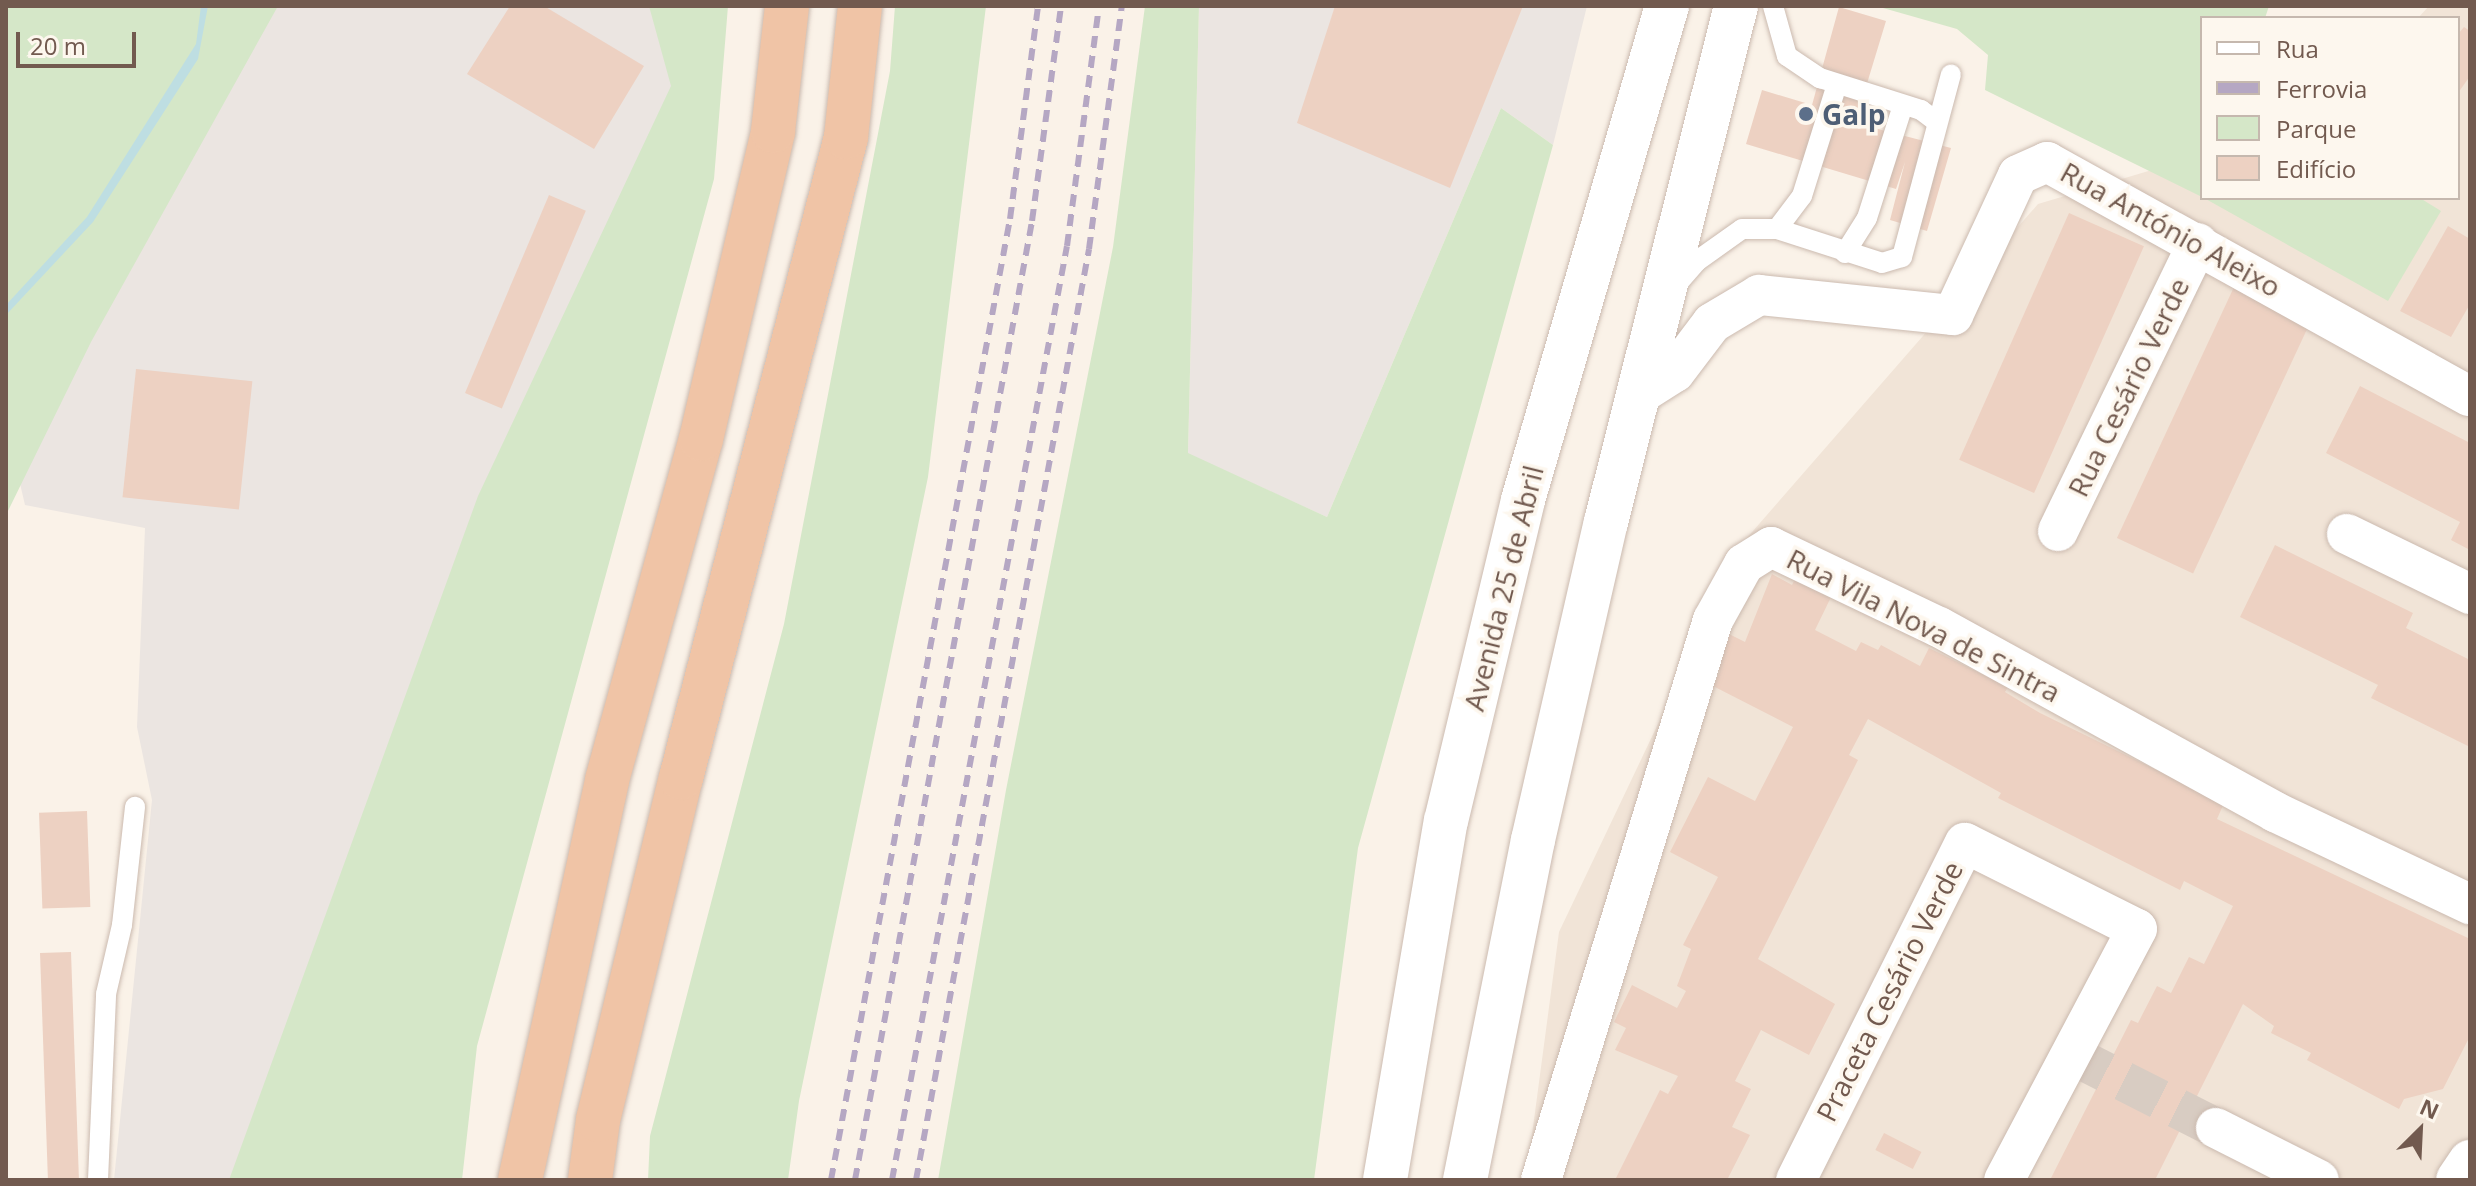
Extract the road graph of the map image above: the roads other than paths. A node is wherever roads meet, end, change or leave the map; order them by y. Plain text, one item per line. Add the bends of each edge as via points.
1 (787, 6) edge
2 (860, 6) edge
3 (1667, 6) edge
4 (1736, 6) edge
5 (1773, 6) edge
6 (1951, 74) dead end
7 (1837, 84) junction
8 (1902, 108) junction
9 (1937, 122) junction
10 (1777, 229) junction
11 (2198, 243) junction
12 (1845, 253) junction
13 (1667, 297) junction
14 (1640, 394) junction
15 (2470, 396) edge
16 (2058, 531) dead end
17 (2347, 534) dead end
18 (2470, 594) edge
19 (135, 807) dead end
20 (2470, 904) edge
21 (2216, 1128) tunnel mouth
22 (2470, 1162) edge
23 (98, 1180) edge
24 (520, 1180) edge
25 (590, 1180) edge
26 (1385, 1180) edge
27 (1465, 1180) edge
28 (1541, 1180) edge
29 (1796, 1180) edge
30 (2004, 1180) edge
31 (2319, 1180) edge
32 (2458, 1180) edge

1 - 24 highway via 773,131 701,439 607,780
2 - 25 highway via 846,137 670,822 598,1120
3 - 26 main road, Avenida 25 de Abril via 1523,500 1464,745
4 - 13 main road
5 - 7 lane via 1787,56
6 - 9 lane
7 - 8 lane
7 - 10 lane via 1802,196
8 - 9 lane via 1921,110
8 - 12 lane via 1867,218
9 - 12 lane via 1902,257 1882,263
10 - 12 lane
10 - 13 lane via 1742,229 1697,261
11 - 14 street, Rua António Aleixo via 2047,162 2018,175 1953,315 1759,295 1712,323 1675,372
11 - 15 street, Rua António Aleixo
11 - 16 street, Rua Cesário Verde
13 - 14 main road
14 - 27 main road via 1533,840
17 - 18 street
19 - 23 lane via 122,925 106,994
20 - 28 street, Rua Vila Nova de Sintra via 2275,812 1835,573 1771,547 1744,564 1713,620
21 - 31 street
22 - 32 main road
29 - 30 street, Praceta Cesário Verde via 1965,843 2137,929

